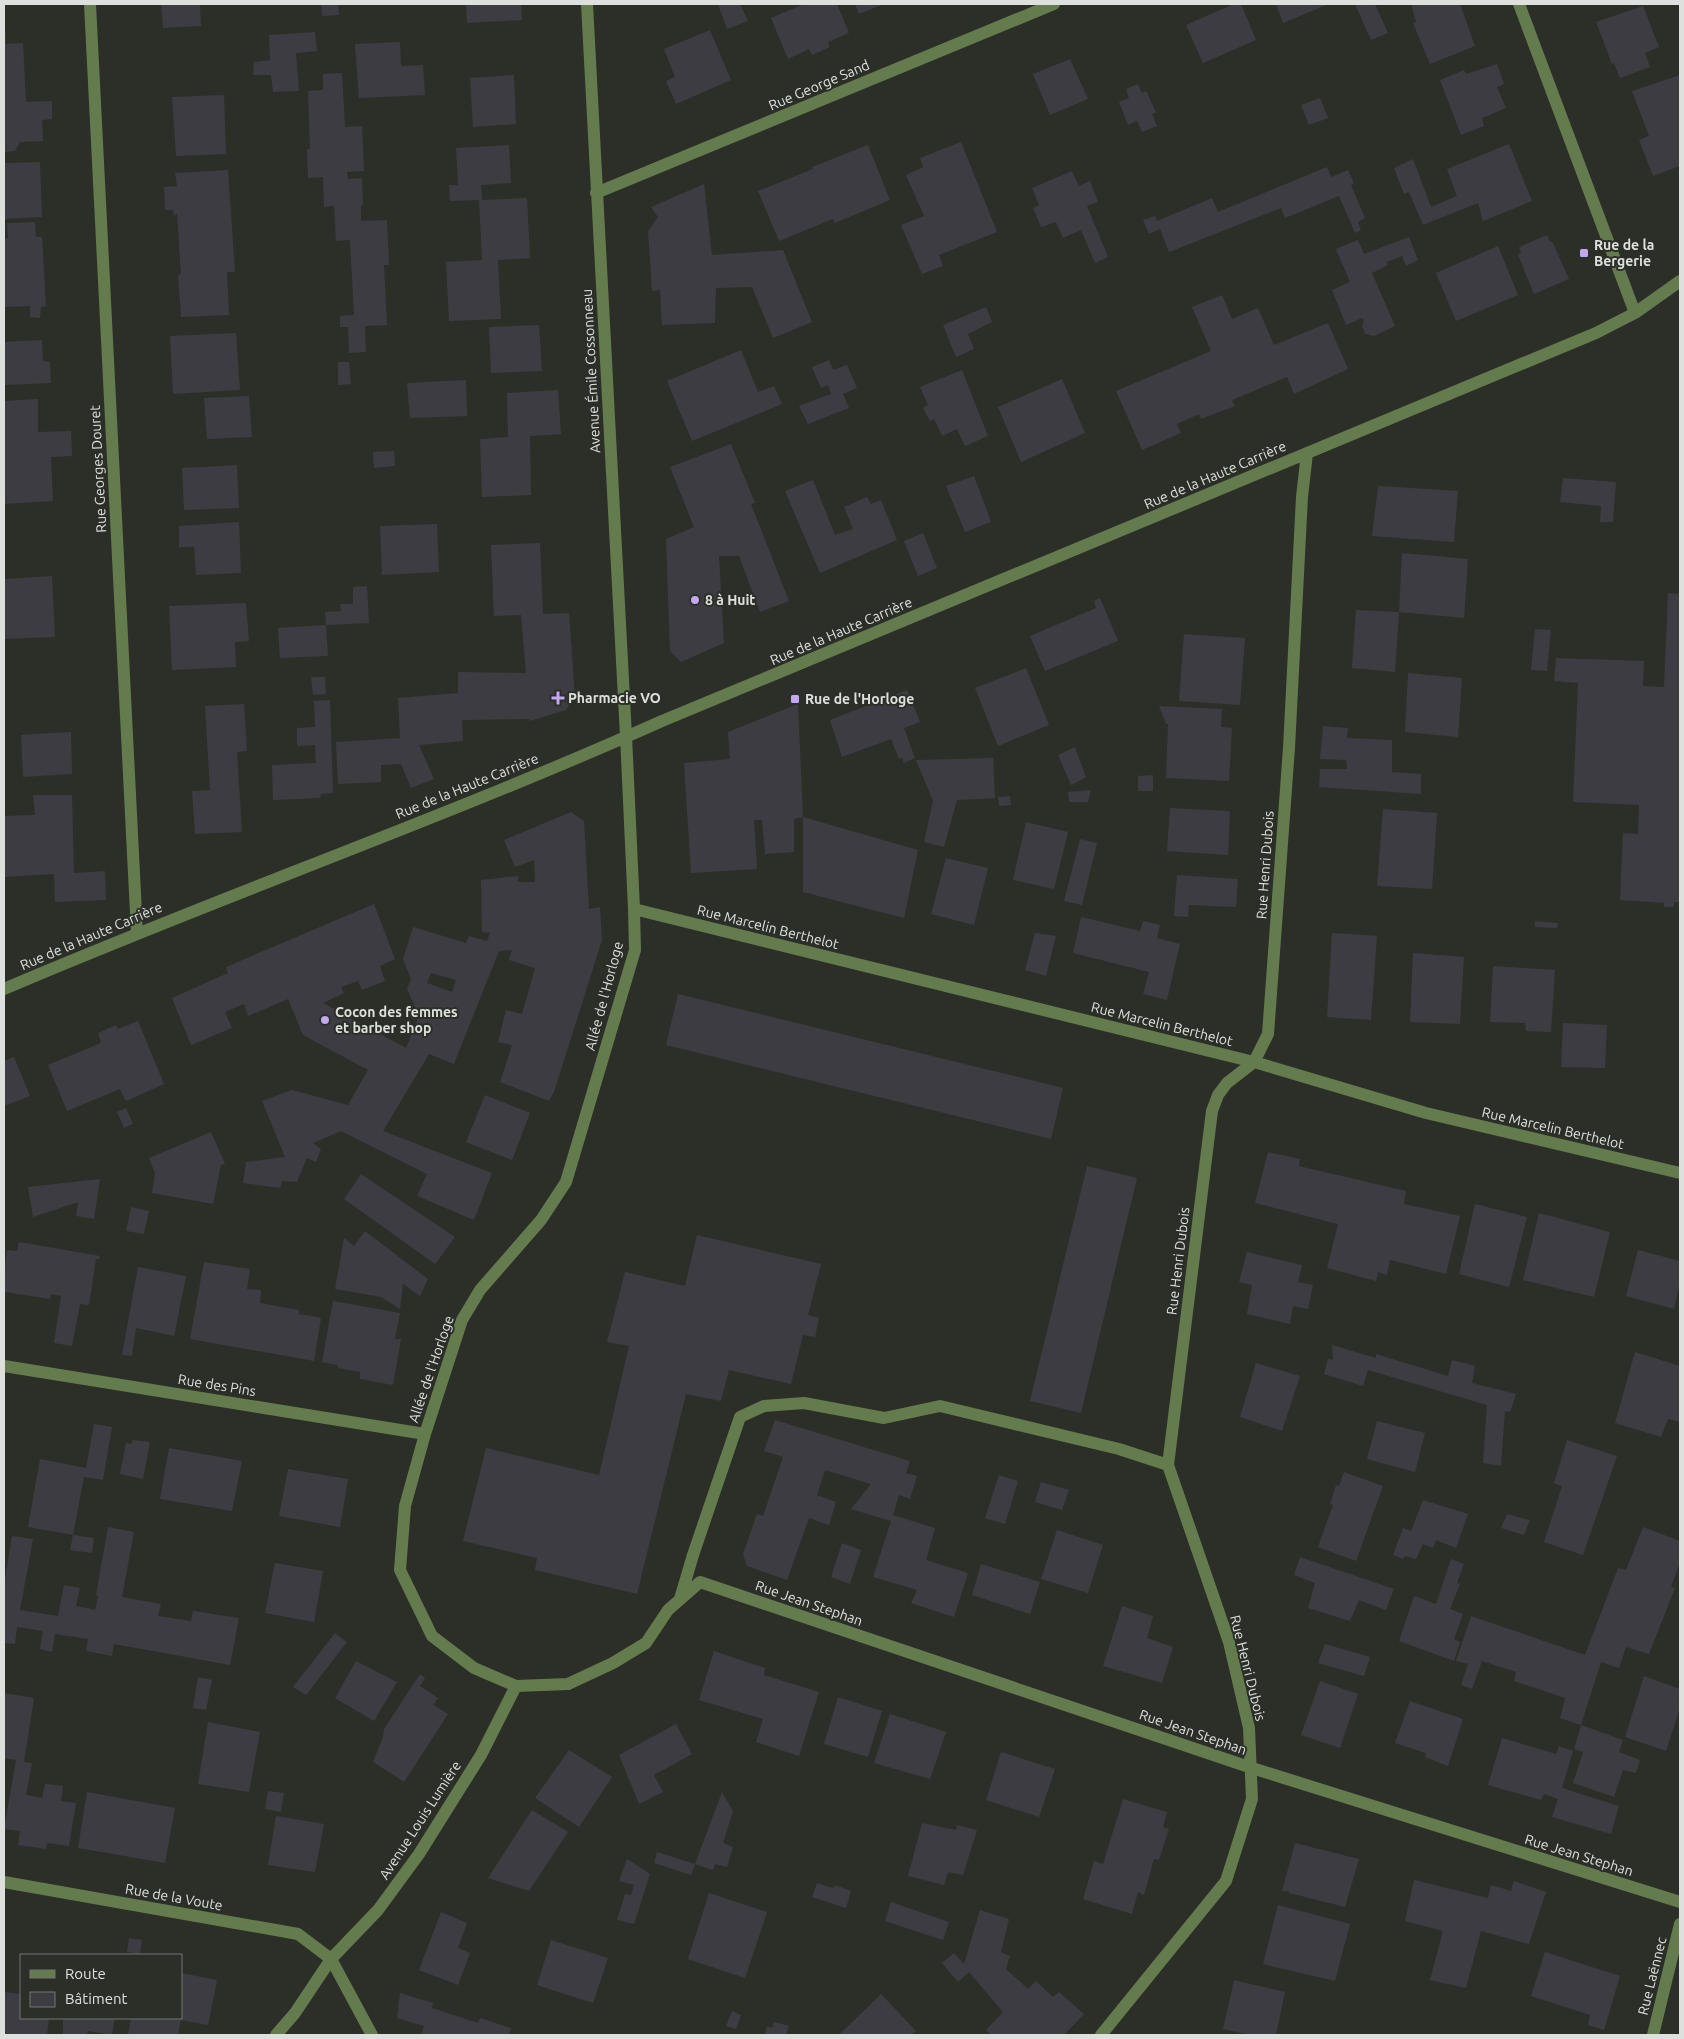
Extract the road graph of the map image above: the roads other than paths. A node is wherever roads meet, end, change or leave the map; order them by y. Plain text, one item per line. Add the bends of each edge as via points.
1 (90, 4) edge
2 (587, 4) edge
3 (1054, 4) edge
4 (1519, 4) edge
5 (596, 193) junction
6 (1680, 281) edge
7 (1635, 313) junction
8 (1307, 453) junction
9 (626, 736) junction
10 (634, 909) junction
11 (137, 933) junction
12 (4, 989) edge
13 (1254, 1062) junction
14 (1680, 1173) edge
15 (4, 1366) edge
16 (425, 1434) junction
17 (1168, 1465) junction
18 (700, 1582) joint
19 (680, 1599) junction
20 (516, 1686) junction
21 (1252, 1768) junction
22 (4, 1882) edge
23 (1680, 1902) edge
24 (1680, 1924) edge
25 (331, 1959) junction
26 (276, 2035) edge
27 (372, 2035) edge
28 (1101, 2035) edge
29 (1653, 2035) edge

1 - 11 street, Rue Georges Douret
2 - 5 street, Avenue Émile Cossonneau
3 - 5 street, Rue George Sand
4 - 7 street
5 - 9 street, Avenue Émile Cossonneau
6 - 7 street, Rue de la Haute Carrière
7 - 8 street, Rue de la Haute Carrière via 1596,333
8 - 9 street, Rue de la Haute Carrière
8 - 13 street, Rue Henri Dubois via 1268,1034
9 - 10 street, Allée de l'Horloge
9 - 11 street, Rue de la Haute Carrière via 509,787
10 - 13 street, Rue Marcelin Berthelot
10 - 16 street, Allée de l'Horloge via 634,950 566,1182 541,1220 480,1290 462,1320
11 - 12 street, Rue de la Haute Carrière
13 - 14 street, Rue Marcelin Berthelot via 1426,1113
13 - 17 street, Rue Henri Dubois via 1226,1083 1212,1111
15 - 16 street, Rue des Pins
16 - 20 street, Allée de l'Horloge via 405,1506 400,1570 432,1636 474,1668
17 - 19 street via 1119,1449 940,1406 884,1418 804,1403 764,1406 740,1417
17 - 21 street, Rue Henri Dubois via 1229,1642 1249,1728
18 - 19 street, Allée de l'Horloge
18 - 21 street, Rue Jean Stephan
19 - 20 street, Allée de l'Horloge via 668,1610 646,1644 612,1663 568,1684
20 - 25 street, Avenue Louis Lumière via 481,1755 419,1854 378,1910
21 - 23 street, Rue Jean Stephan
21 - 28 street, Rue Henri Dubois via 1252,1798 1226,1882
22 - 25 street, Rue de la Voute via 298,1934
24 - 29 street, Rue Laënnec
25 - 26 street, Avenue Louis Lumière via 295,2014
25 - 27 street

